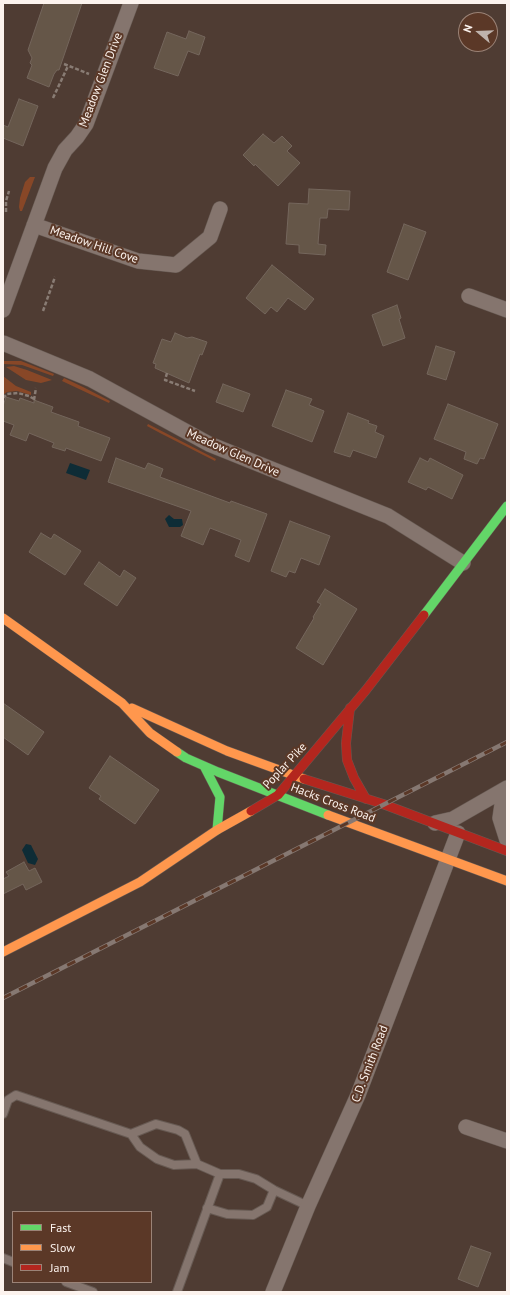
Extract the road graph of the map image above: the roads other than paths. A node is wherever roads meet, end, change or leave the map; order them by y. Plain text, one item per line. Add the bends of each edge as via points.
1 (131, 3) edge
2 (220, 209) dead end
3 (34, 225) junction
4 (469, 296) dead end
5 (3, 310) edge
6 (507, 310) edge
7 (3, 343) edge
8 (507, 506) edge
9 (463, 563) junction
10 (3, 618) edge
11 (122, 703) junction
12 (350, 708) junction
13 (204, 766) junction
14 (294, 776) junction
15 (507, 789) edge
16 (278, 795) junction
17 (366, 799) junction
18 (432, 823) junction
19 (217, 830) junction
20 (458, 833) junction
21 (507, 840) edge
22 (507, 852) edge
23 (448, 859) junction
24 (507, 881) edge
25 (3, 952) edge
26 (3, 1114) edge
27 (466, 1127) dead end
28 (131, 1134) junction
29 (507, 1141) edge
30 (197, 1164) junction
31 (220, 1174) junction
32 (274, 1190) junction
33 (308, 1206) junction
34 (206, 1208) junction
35 (69, 1283) edge
36 (93, 1292) edge
37 (177, 1292) edge
38 (273, 1292) edge

1 - 3 street, Meadow Glen Drive via 86,124 59,159
2 - 3 street, Meadow Hill Cove via 210,237 176,265 138,261
3 - 5 street, Meadow Glen Drive
4 - 6 street
7 - 9 street, Meadow Glen Drive via 90,380 214,447 388,516
8 - 9 main road, Poplar Pike
9 - 12 main road, Poplar Pike
10 - 11 main road, Hacks Cross Road
11 - 13 main road, Hacks Cross Road via 150,732 186,758
11 - 14 main road, Hacks Cross Road via 227,751
12 - 14 main road, Poplar Pike
12 - 17 main road via 347,760
13 - 16 main road, Hacks Cross Road
13 - 19 main road via 220,796
14 - 16 main road, Poplar Pike
14 - 17 main road, Hacks Cross Road
15 - 18 street via 453,819
15 - 21 street via 500,818
16 - 19 main road, Poplar Pike
16 - 23 main road, Hacks Cross Road
17 - 18 main road, Hacks Cross Road
18 - 20 main road, Hacks Cross Road
19 - 25 main road, Poplar Pike via 140,882
20 - 22 main road, Hacks Cross Road
20 - 23 street, C.D. Smith Road
23 - 24 main road, Hacks Cross Road
23 - 33 street, C.D. Smith Road via 358,1095
26 - 28 lane via 8,1100 16,1095
27 - 29 street
28 - 30 lane via 140,1147 157,1159 174,1165
28 - 30 lane via 156,1124 178,1130 185,1134
30 - 31 lane
31 - 32 lane via 239,1174 256,1179
31 - 34 lane
32 - 33 lane
32 - 34 lane via 267,1207 252,1215 227,1214
33 - 38 street, C.D. Smith Road
34 - 37 lane
35 - 36 lane

